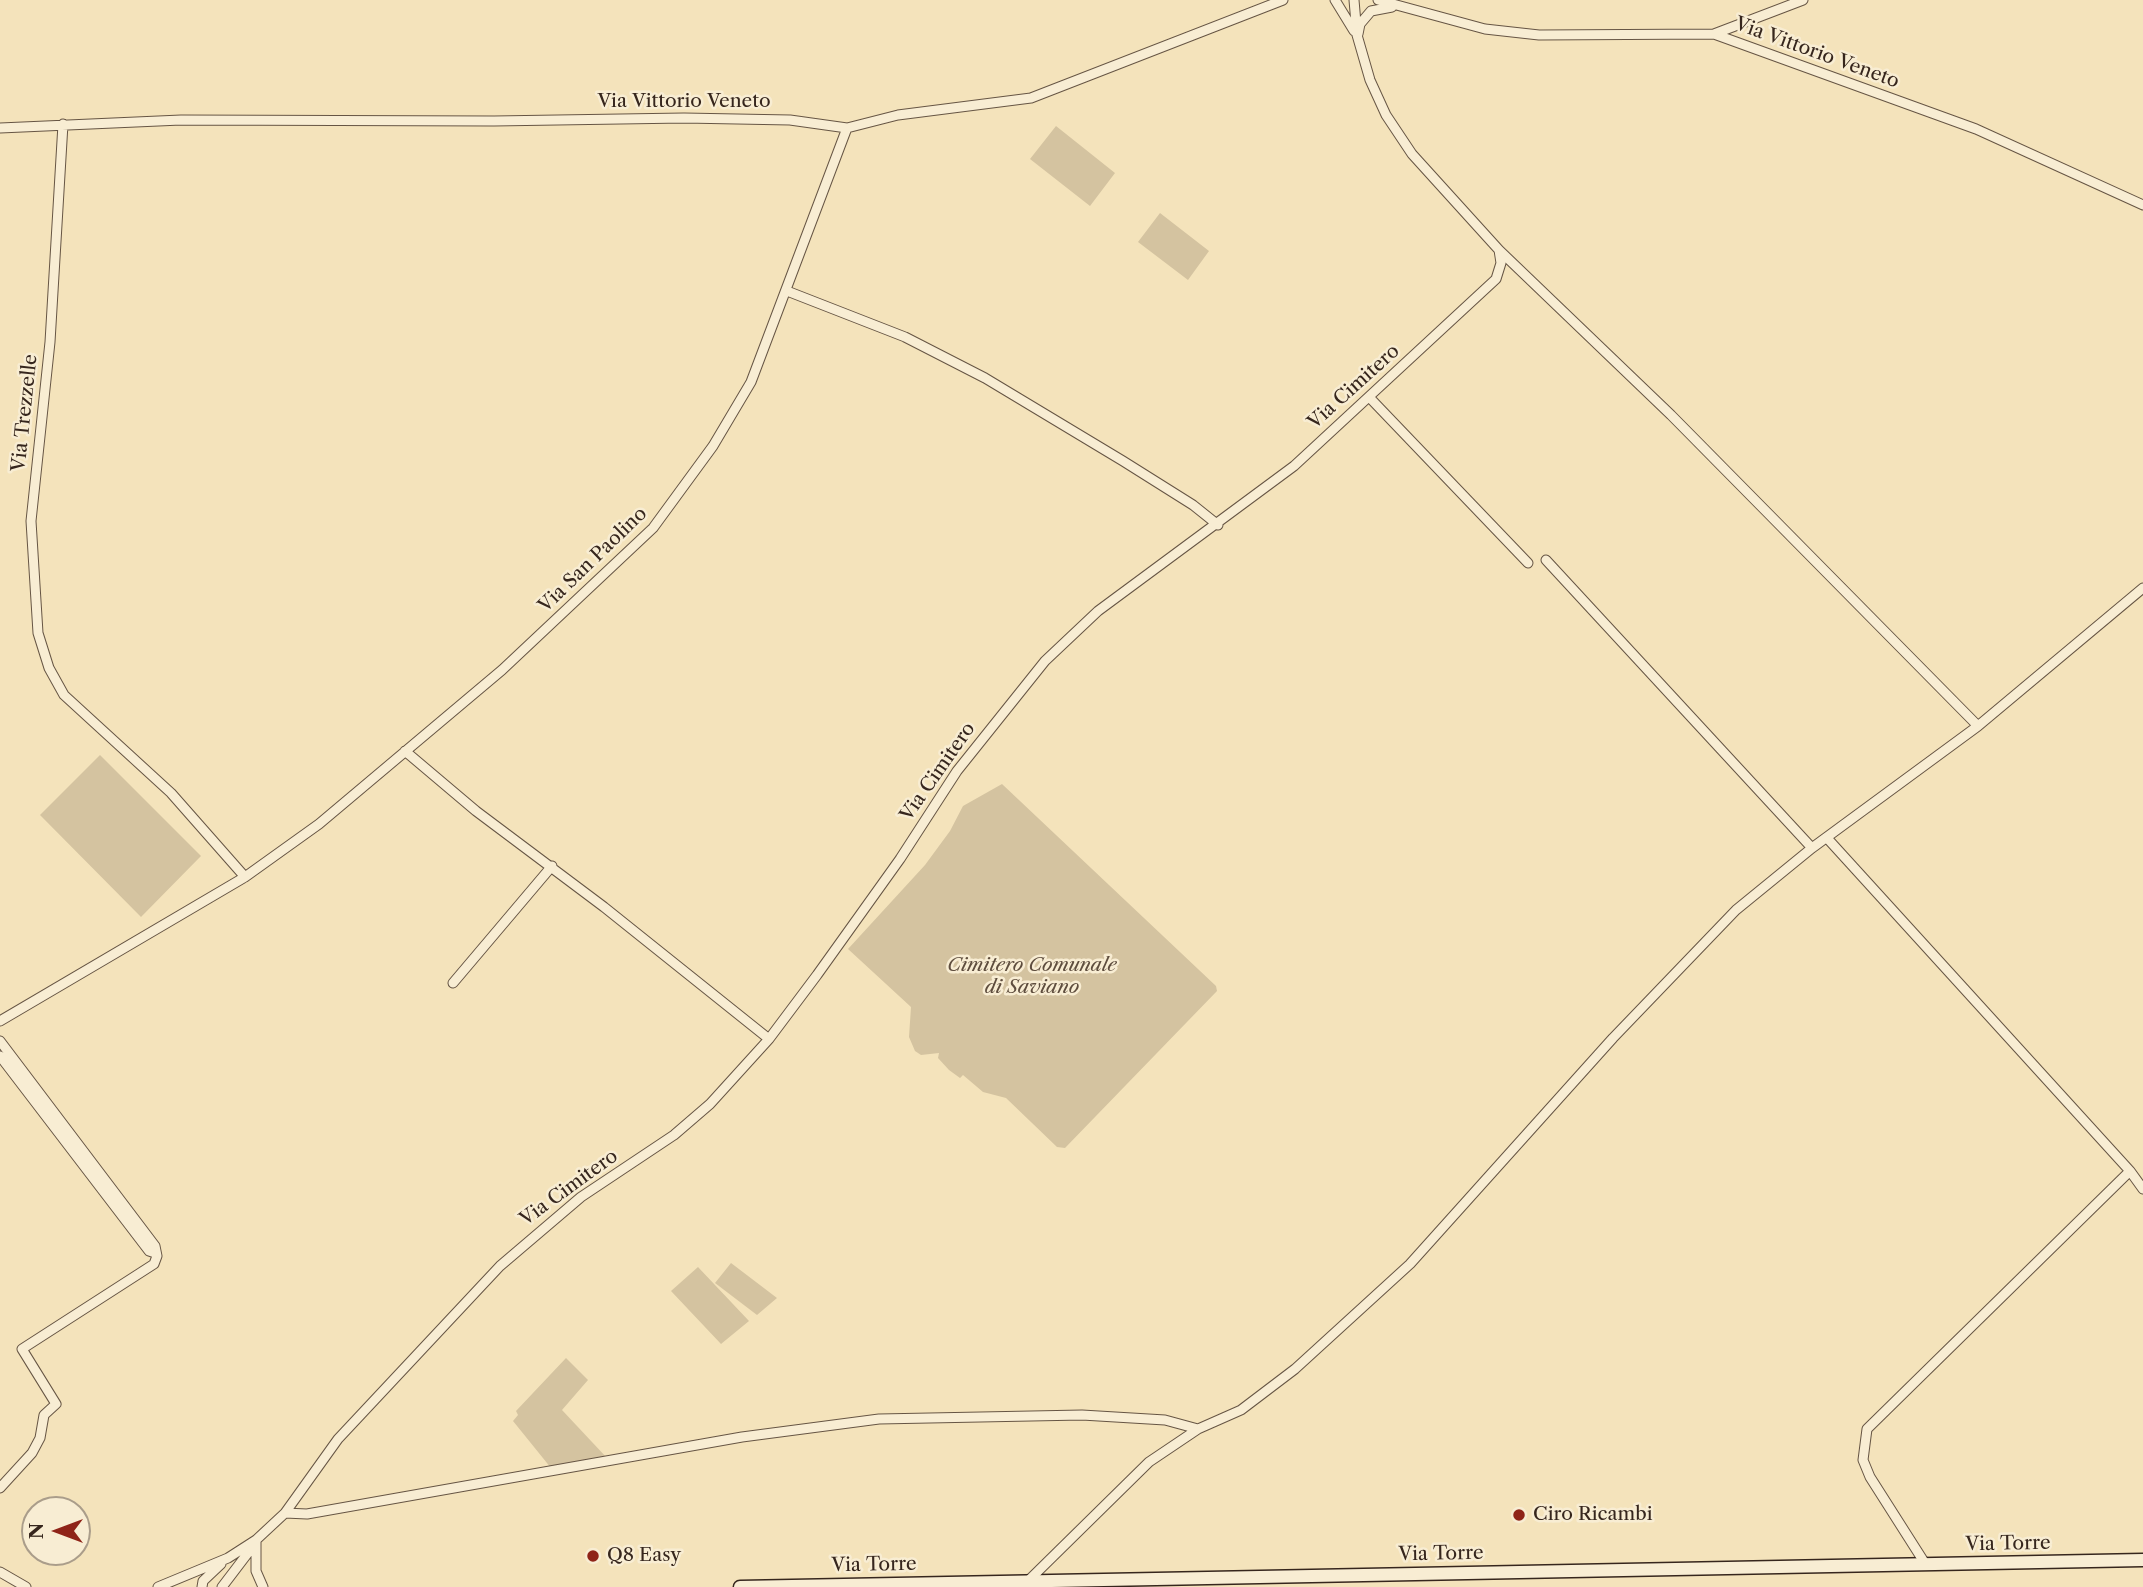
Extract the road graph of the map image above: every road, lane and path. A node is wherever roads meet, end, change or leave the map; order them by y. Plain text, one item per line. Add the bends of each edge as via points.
1 (1283, 0) edge
2 (1335, 0) edge
3 (1354, 0) edge
4 (1378, 0) edge
5 (1803, 0) edge
6 (1397, 6) junction
7 (1714, 34) junction
8 (1357, 35) junction
9 (64, 124) junction
10 (0, 128) edge
11 (847, 128) junction
12 (2143, 205) edge
13 (1499, 250) junction
14 (787, 290) junction
15 (1369, 397) junction
16 (1218, 525) junction
17 (1546, 560) dead end
18 (1528, 563) dead end
19 (2143, 588) edge
20 (1978, 726) junction
21 (405, 751) junction
22 (1827, 838) junction
23 (1812, 848) junction
24 (552, 866) junction
25 (245, 877) junction
26 (453, 983) dead end
27 (0, 1021) edge
28 (769, 1039) junction
29 (0, 1041) edge
30 (0, 1056) edge
31 (2130, 1171) junction
32 (2143, 1189) edge
33 (155, 1253) junction
34 (1198, 1429) junction
35 (0, 1488) edge
36 (285, 1513) junction
37 (257, 1540) junction
38 (228, 1558) junction
39 (2143, 1560) edge
40 (1926, 1564) junction
41 (0, 1572) edge
42 (1024, 1584) edge
43 (26, 1587) edge
44 (158, 1587) edge
45 (202, 1587) edge
46 (222, 1587) edge
47 (263, 1587) edge
48 (740, 1587) edge

1 - 11 street, Via Vittorio Veneto via 1031,98 898,115
2 - 8 street
3 - 8 street
4 - 6 street, Via Vittorio Veneto
5 - 7 street
6 - 7 street, Via Vittorio Veneto via 1485,29 1539,35
6 - 8 street via 1371,11
7 - 12 street, Via Vittorio Veneto via 1976,129
8 - 13 street via 1370,80 1401,139
9 - 10 street, Via Vittorio Veneto
9 - 11 street, Via Vittorio Veneto via 684,118 790,120
9 - 25 street, Via Trezzelle via 50,342 32,521 41,646 64,695 171,793
11 - 14 street, Via San Paolino
13 - 15 street, Via Cimitero via 1496,279
13 - 20 street via 1671,415
14 - 16 street via 905,337 985,378 1193,505
14 - 21 street, Via San Paolino via 751,382 713,446 653,528 502,670
15 - 16 street, Via Cimitero via 1294,466
15 - 18 street
16 - 28 street, Via Cimitero via 1098,611 1045,661 957,771 866,909
17 - 23 street
19 - 20 street
20 - 22 street
21 - 24 street via 476,811
21 - 25 street, Via San Paolino via 318,824
22 - 23 street
22 - 31 street
23 - 34 street via 1736,910 1672,974 1410,1264 1295,1369 1241,1410
24 - 26 street
24 - 28 street
25 - 27 street, Via San Paolino
28 - 36 street, Via Cimitero via 710,1104 674,1135 581,1197 500,1266 338,1439
29 - 33 street via 155,1246
30 - 33 street
31 - 32 street
31 - 40 street via 1867,1430 1863,1460 1870,1477
33 - 35 street via 155,1264 22,1349 56,1404 44,1415 32,1452
34 - 36 street via 1165,1420 1082,1415 879,1419 742,1437 307,1514
34 - 42 street via 1149,1462
36 - 37 street, Via Cimitero
37 - 38 street, Via Cimitero
37 - 46 street, Via Cimitero
37 - 47 street via 256,1572
38 - 44 street, Via Cimitero
38 - 45 street, Via Cimitero
39 - 40 main road, Via Torre
40 - 42 main road, Via Torre
41 - 43 street
42 - 48 main road, Via Torre

